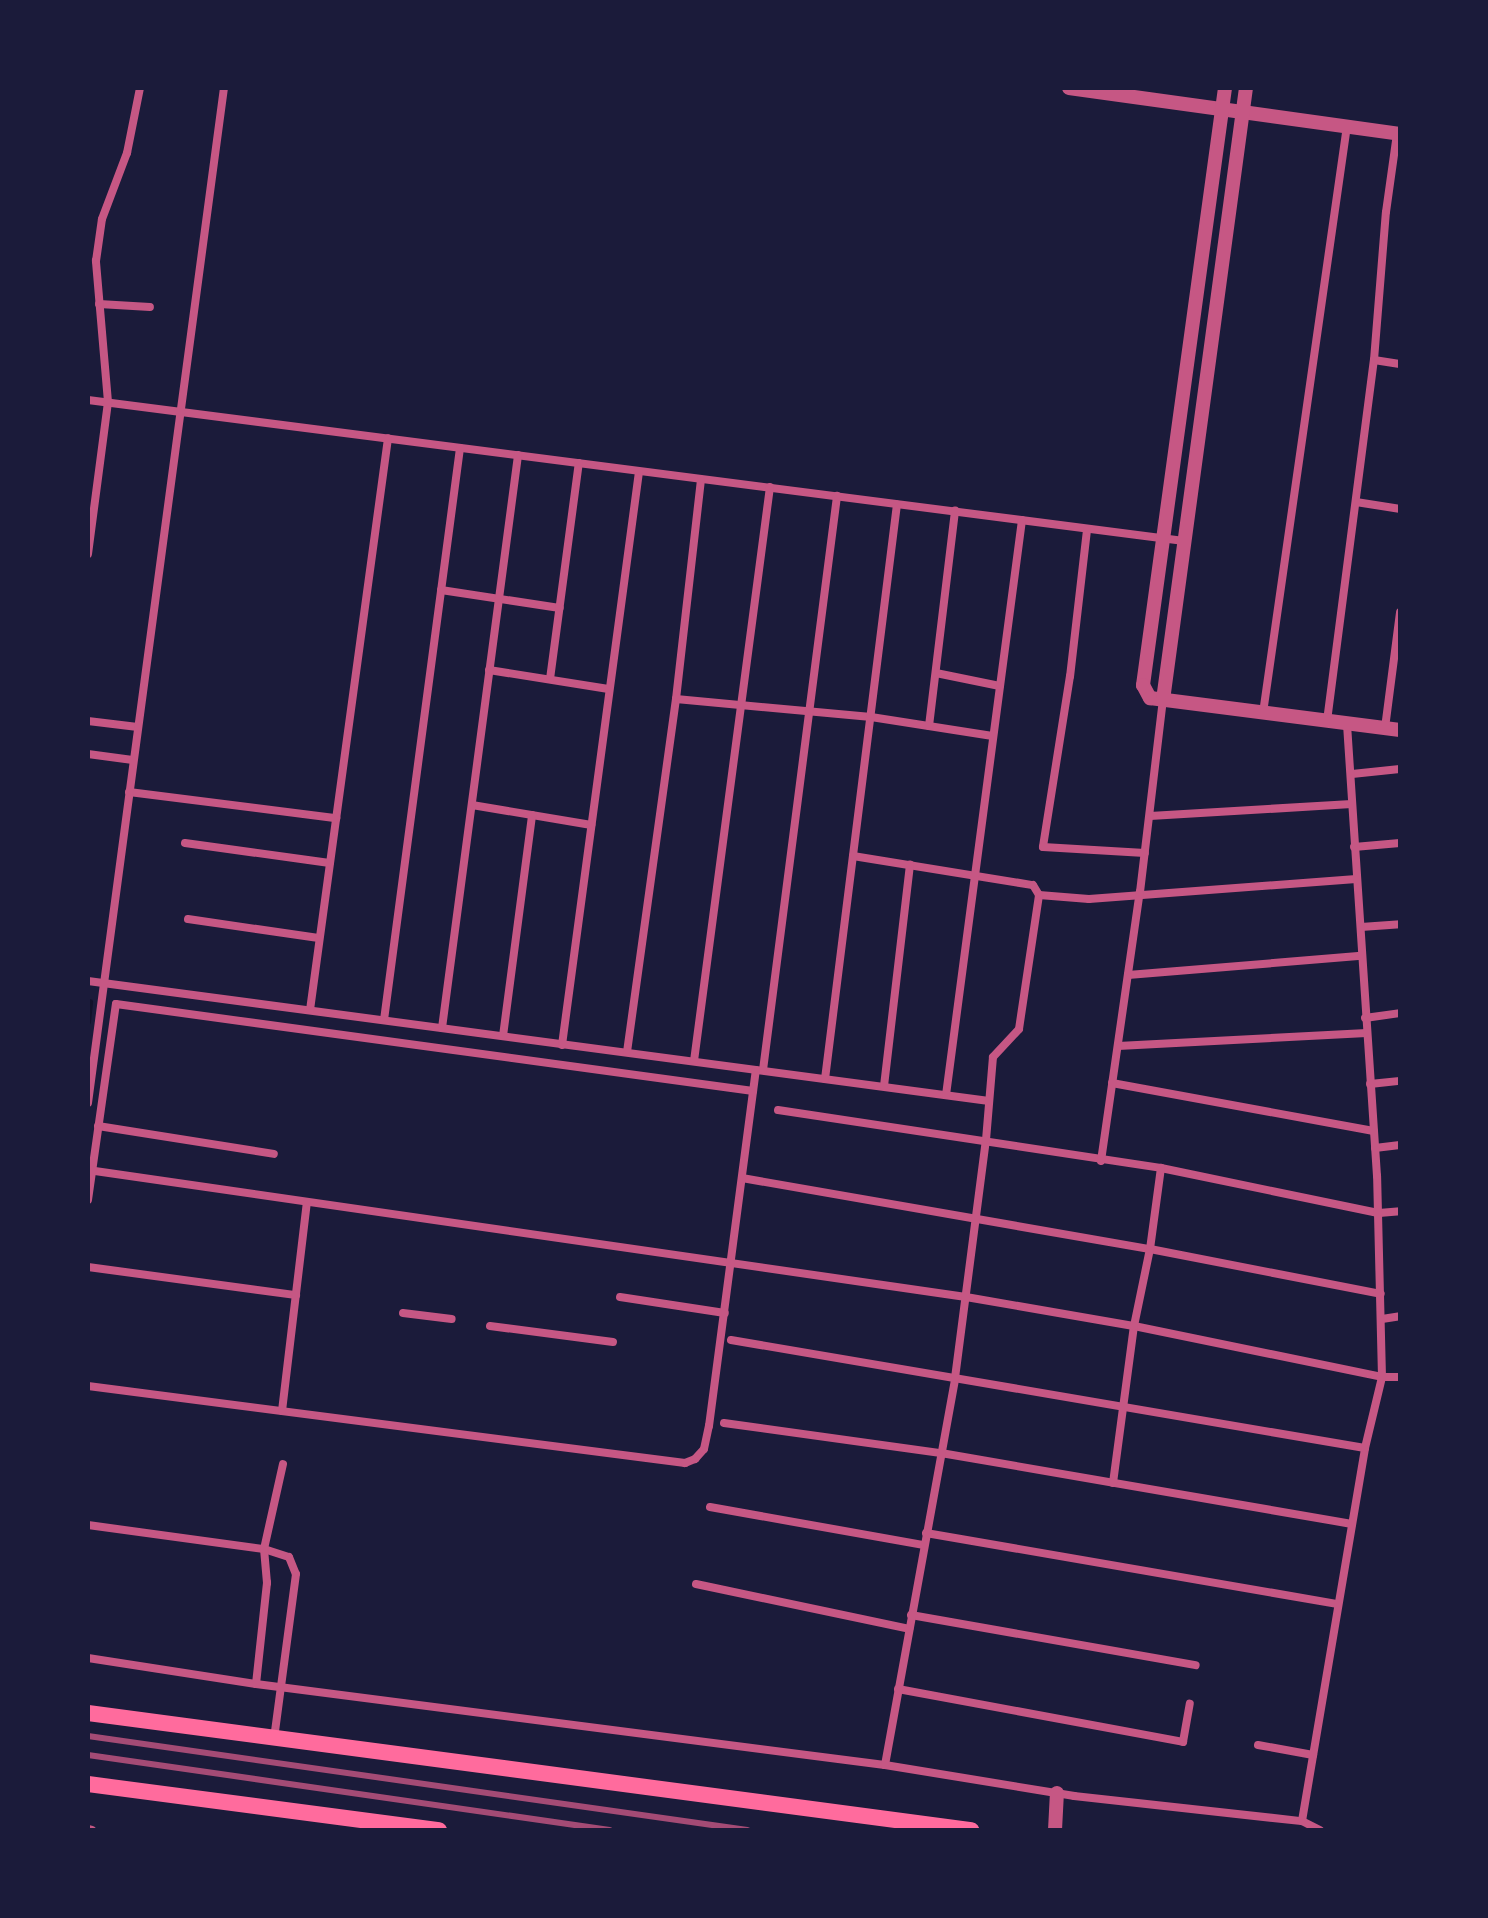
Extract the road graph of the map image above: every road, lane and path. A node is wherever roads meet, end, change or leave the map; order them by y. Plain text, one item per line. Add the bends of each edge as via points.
1 (140, 88) edge
2 (224, 88) edge
3 (1225, 88) edge
4 (1246, 88) edge
5 (1078, 89) edge
6 (1143, 93) edge
7 (1223, 108) junction
8 (1243, 111) junction
9 (1347, 125) junction
10 (1399, 134) edge
11 (99, 304) junction
12 (150, 307) dead end
13 (1374, 360) junction
14 (1400, 364) edge
15 (88, 400) edge
16 (108, 402) junction
17 (180, 412) junction
18 (388, 438) junction
19 (460, 448) junction
20 (518, 455) junction
21 (579, 463) junction
22 (639, 472) junction
23 (701, 479) junction
24 (770, 487) junction
25 (837, 496) junction
26 (1356, 502) junction
27 (897, 504) junction
28 (1400, 509) edge
29 (955, 511) junction
30 (1022, 520) junction
31 (1087, 530) junction
32 (1163, 538) junction
33 (1184, 541) junction
34 (88, 554) edge
35 (441, 590) junction
36 (499, 599) junction
37 (560, 608) junction
38 (1400, 612) edge
39 (489, 670) junction
40 (936, 673) junction
41 (550, 679) junction
42 (1000, 686) junction
43 (609, 689) junction
44 (676, 699) junction
45 (1163, 700) junction
46 (741, 706) junction
47 (809, 711) junction
48 (1263, 713) junction
49 (871, 717) junction
50 (88, 721) edge
51 (1327, 721) junction
52 (1347, 723) junction
53 (929, 726) junction
54 (138, 727) junction
55 (1392, 729) edge
56 (993, 736) junction
57 (88, 754) edge
58 (133, 760) junction
59 (1400, 769) edge
60 (1352, 774) junction
61 (129, 792) junction
62 (1352, 804) junction
63 (472, 805) junction
64 (532, 815) junction
65 (1150, 816) junction
66 (336, 818) junction
67 (591, 825) junction
68 (185, 843) dead end
69 (1400, 843) edge
70 (1354, 847) junction
71 (1145, 853) junction
72 (853, 856) junction
73 (330, 863) junction
74 (910, 865) junction
75 (975, 877) junction
76 (1356, 879) junction
77 (1140, 892) junction
78 (1039, 895) junction
79 (188, 919) dead end
80 (1400, 924) edge
81 (1361, 927) junction
82 (319, 938) junction
83 (1361, 956) junction
84 (1128, 975) junction
85 (88, 981) edge
86 (104, 983) junction
87 (218, 998) junction
88 (310, 1010) junction
89 (1400, 1013) edge
90 (215, 1018) junction
91 (1365, 1018) junction
92 (384, 1020) junction
93 (442, 1028) junction
94 (1367, 1033) junction
95 (503, 1036) junction
96 (562, 1045) junction
97 (1118, 1046) junction
98 (627, 1052) junction
99 (694, 1061) junction
100 (760, 1070) junction
101 (825, 1079) junction
102 (1400, 1081) edge
103 (1112, 1083) junction
104 (1370, 1084) junction
105 (884, 1086) junction
106 (753, 1091) junction
107 (946, 1095) junction
108 (989, 1101) junction
109 (88, 1103) edge
110 (778, 1110) dead end
111 (98, 1126) junction
112 (1374, 1131) junction
113 (986, 1140) junction
114 (1400, 1145) edge
115 (1375, 1148) junction
116 (274, 1154) dead end
117 (1101, 1161) junction
118 (1161, 1168) junction
119 (90, 1171) edge
120 (742, 1178) junction
121 (88, 1200) edge
122 (307, 1202) junction
123 (1400, 1211) edge
124 (1379, 1213) junction
125 (976, 1219) junction
126 (1150, 1249) junction
127 (732, 1262) junction
128 (88, 1267) edge
129 (1381, 1294) junction
130 (296, 1295) junction
131 (620, 1297) dead end
132 (966, 1297) junction
133 (403, 1313) dead end
134 (725, 1313) junction
135 (1400, 1316) edge
136 (452, 1319) dead end
137 (1382, 1319) junction
138 (490, 1326) dead end
139 (1134, 1326) junction
140 (731, 1340) dead end
141 (613, 1342) dead end
142 (1382, 1377) junction
143 (1400, 1377) edge
144 (955, 1378) junction
145 (88, 1386) edge
146 (1123, 1406) junction
147 (282, 1411) junction
148 (724, 1423) dead end
149 (1365, 1448) junction
150 (941, 1453) junction
151 (283, 1464) dead end
152 (1113, 1483) junction
153 (710, 1507) dead end
154 (1352, 1524) junction
155 (88, 1525) edge
156 (926, 1533) junction
157 (923, 1545) junction
158 (264, 1549) junction
159 (696, 1584) dead end
160 (1338, 1604) junction
161 (911, 1615) junction
162 (909, 1629) junction
163 (88, 1658) edge
164 (1196, 1665) dead end
165 (256, 1684) junction
166 (281, 1687) junction
167 (898, 1689) junction
168 (1190, 1704) dead end
169 (88, 1713) edge
170 (274, 1738) junction
171 (1258, 1745) dead end
172 (1313, 1755) junction
173 (885, 1765) junction
174 (88, 1784) edge
175 (1057, 1793) junction
176 (1302, 1821) junction
177 (439, 1830) edge
178 (971, 1830) edge
179 (1055, 1830) edge
180 (1320, 1830) edge

1 - 11 street via 127,153 102,219 96,261
2 - 17 street
3 - 7 street
4 - 8 street
5 - 6 street
6 - 7 street
7 - 8 street
7 - 32 street
8 - 9 street
8 - 33 street
9 - 10 street
9 - 48 street
10 - 13 street via 1386,212
11 - 12 street
11 - 16 street
13 - 14 street
13 - 26 street
15 - 16 street
16 - 17 street
16 - 34 street
17 - 18 street
17 - 54 street
18 - 19 street
18 - 66 street
19 - 20 street
19 - 35 street
20 - 21 street
20 - 36 street
21 - 22 street
21 - 37 street
22 - 23 street
22 - 43 street
23 - 24 street
23 - 44 street
24 - 25 street
24 - 46 street
25 - 27 street
25 - 47 street
26 - 28 street
26 - 51 street
27 - 29 street
27 - 49 street
29 - 30 street
29 - 40 street
30 - 31 street
30 - 42 street
31 - 32 street
31 - 71 street via 1043,847
32 - 33 street
32 - 45 street via 1143,685 1150,698
33 - 45 street
35 - 36 street
35 - 92 street
36 - 37 street
36 - 39 street
37 - 41 street
38 - 55 street
39 - 41 street
39 - 63 street
40 - 42 street
40 - 53 street
41 - 43 street
42 - 56 street
43 - 67 street
44 - 46 street
44 - 98 street
45 - 48 street
45 - 65 street
46 - 47 street
46 - 99 street
47 - 49 street
47 - 100 street
48 - 51 street
49 - 53 street
49 - 72 street
50 - 54 street
51 - 52 street
52 - 55 street
52 - 60 street
53 - 56 street
54 - 58 street
56 - 75 street
57 - 58 street
58 - 61 street
59 - 60 street
60 - 62 street
61 - 66 street
61 - 86 street
62 - 65 street
62 - 70 street
63 - 64 street
63 - 93 street
64 - 67 street
64 - 95 street
65 - 71 street
66 - 73 street
67 - 96 street
68 - 73 street
69 - 70 street
70 - 76 street
71 - 77 street
72 - 74 street
72 - 101 street
73 - 82 street
74 - 75 street
74 - 105 street
75 - 78 street via 1033,885
75 - 107 street
76 - 77 street
76 - 81 street
77 - 78 street via 1089,899
77 - 84 street
78 - 108 street via 1019,1029 993,1057
79 - 82 street
80 - 81 street
81 - 83 street
82 - 88 street
83 - 84 street
83 - 91 street
84 - 97 street
85 - 86 street
86 - 87 street
86 - 109 street
87 - 88 street
87 - 90 street
88 - 92 street
89 - 91 street
90 - 106 street
90 - 111 street via 116,1004
91 - 94 street
92 - 93 street
93 - 95 street
94 - 97 street
94 - 104 street
95 - 96 street
96 - 98 street
97 - 103 street
98 - 99 street
99 - 100 street
100 - 101 street
100 - 106 street
101 - 105 street
102 - 104 street
103 - 112 street
103 - 117 street
104 - 112 street
105 - 107 street
106 - 120 street
107 - 108 street
108 - 113 street
110 - 113 street
111 - 116 street
111 - 119 street
112 - 115 street
113 - 117 street
113 - 125 street
114 - 115 street
115 - 124 street
117 - 118 street
118 - 124 street
118 - 126 street
119 - 121 street
119 - 122 street
120 - 125 street
120 - 127 street
122 - 127 street
122 - 130 street
123 - 124 street
124 - 129 street
125 - 126 street
125 - 132 street
126 - 129 street
126 - 139 street
127 - 132 street
127 - 134 street
128 - 130 street
129 - 137 street
130 - 147 street
131 - 134 street
132 - 139 street
132 - 144 street
133 - 136 street
134 - 147 street via 704,1449 685,1463
135 - 137 street
137 - 142 street
138 - 141 street
139 - 142 street
139 - 146 street
140 - 144 street
142 - 143 street
142 - 149 street
144 - 146 street
144 - 150 street
145 - 147 street
146 - 149 street
146 - 152 street
148 - 150 street
149 - 154 street
150 - 152 street
150 - 156 street
151 - 158 street
152 - 154 street
153 - 157 street
154 - 160 street
155 - 158 street
156 - 157 street
156 - 160 street
157 - 161 street
158 - 165 street via 267,1583
158 - 166 street via 289,1557 296,1574
159 - 162 street
160 - 172 street
161 - 162 street
161 - 164 street
162 - 167 street
163 - 165 street
165 - 166 street
166 - 170 street
166 - 173 street
167 - 168 street via 1183,1742
167 - 173 street
169 - 170 main road
170 - 178 main road
171 - 172 street
172 - 176 street
173 - 175 street
174 - 177 main road
175 - 176 street
175 - 179 street
176 - 180 street

